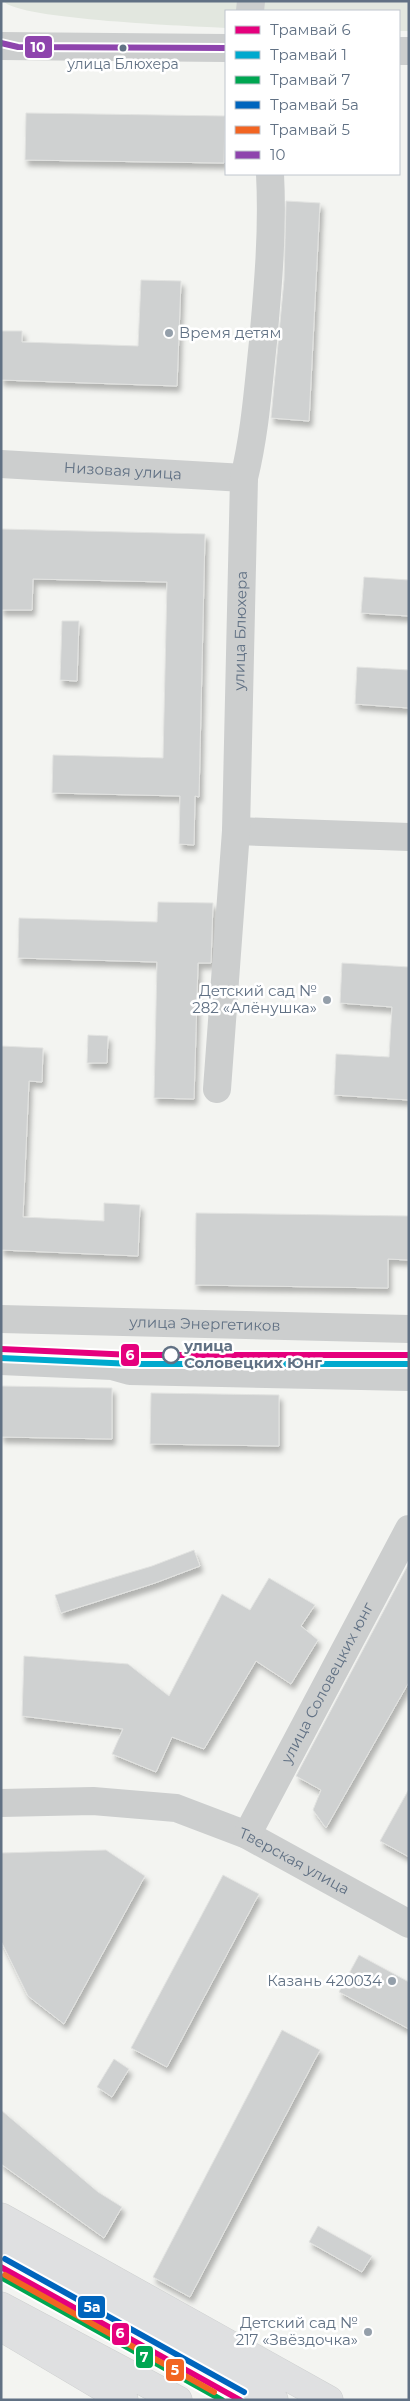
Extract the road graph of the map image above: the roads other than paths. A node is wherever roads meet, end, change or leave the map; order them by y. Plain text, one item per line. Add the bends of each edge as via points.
1 (7, 45) edge
2 (225, 48) edge
3 (270, 175) edge
4 (1, 464) edge
5 (244, 478) junction
6 (236, 831) junction
7 (409, 837) edge
8 (217, 1089) dead end
9 (1, 1319) edge
10 (409, 1329) edge
11 (1, 1361) edge
12 (409, 1377) edge
13 (409, 1530) edge
14 (1, 1802) edge
15 (246, 1835) junction
16 (409, 1924) edge
17 (1, 2217) edge
18 (1, 2242) edge
19 (1, 2306) edge
20 (1, 2327) edge
21 (124, 2400) edge
22 (178, 2400) edge
23 (274, 2400) edge
24 (329, 2400) edge

1 - 2 street
3 - 5 street, улица Блюхера via 272,212 268,285 254,439
4 - 5 street, Низовая улица
5 - 6 street, улица Блюхера
6 - 7 street
6 - 8 street, улица Блюхера
9 - 10 street, улица Энергетиков
11 - 12 street via 112,1366 130,1371
13 - 15 street, улица Соловецких юнг
14 - 15 street, Тверская улица via 94,1801 176,1808
15 - 16 street, Тверская улица
17 - 24 main road
18 - 23 main road
19 - 22 main road
20 - 21 main road

